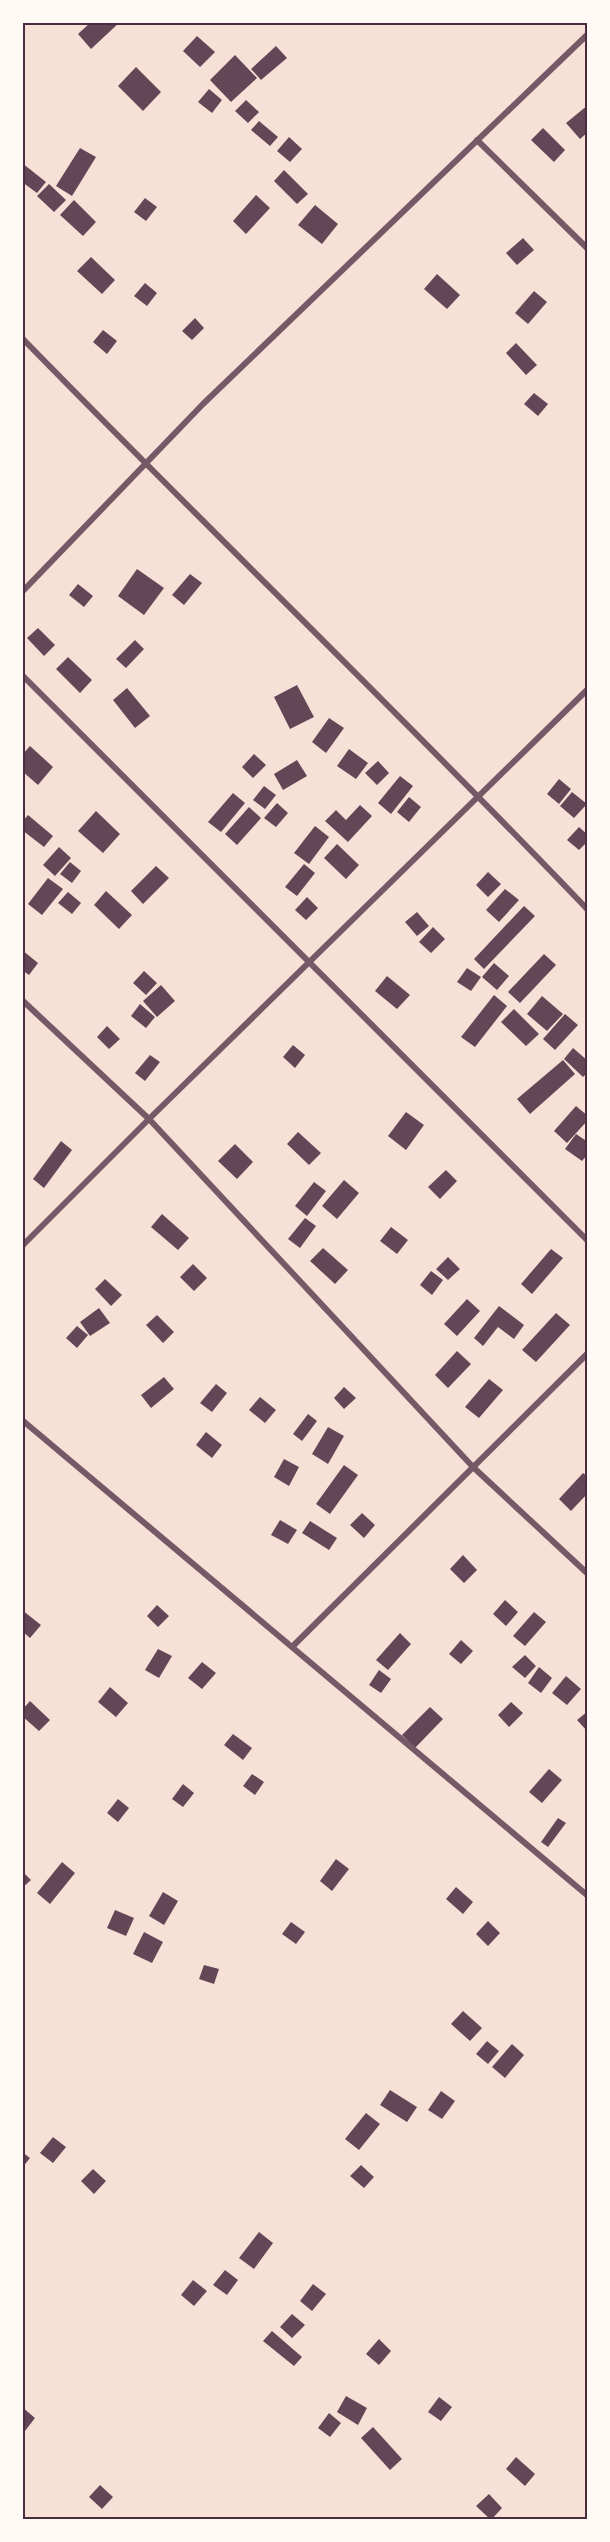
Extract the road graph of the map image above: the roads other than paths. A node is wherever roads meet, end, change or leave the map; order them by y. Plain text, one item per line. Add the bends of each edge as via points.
1 (588, 34) edge
2 (477, 140) junction
3 (588, 249) edge
4 (22, 338) edge
5 (145, 464) junction
6 (22, 592) edge
7 (22, 675) edge
8 (588, 689) edge
9 (479, 796) junction
10 (588, 910) edge
11 (308, 963) junction
12 (22, 1000) edge
13 (149, 1119) junction
14 (588, 1242) edge
15 (22, 1246) edge
16 (588, 1353) edge
17 (22, 1420) edge
18 (473, 1467) junction
19 (588, 1574) edge
20 (294, 1646) junction
21 (588, 1896) edge

1 - 2 street
2 - 3 street
2 - 5 street via 202,404
4 - 5 street
5 - 6 street
5 - 9 street
7 - 11 street
8 - 9 street
9 - 10 street
9 - 11 street
11 - 13 street
11 - 14 street
12 - 13 street
13 - 15 street
13 - 18 street
16 - 18 street
17 - 20 street
18 - 19 street
18 - 20 street
20 - 21 street

